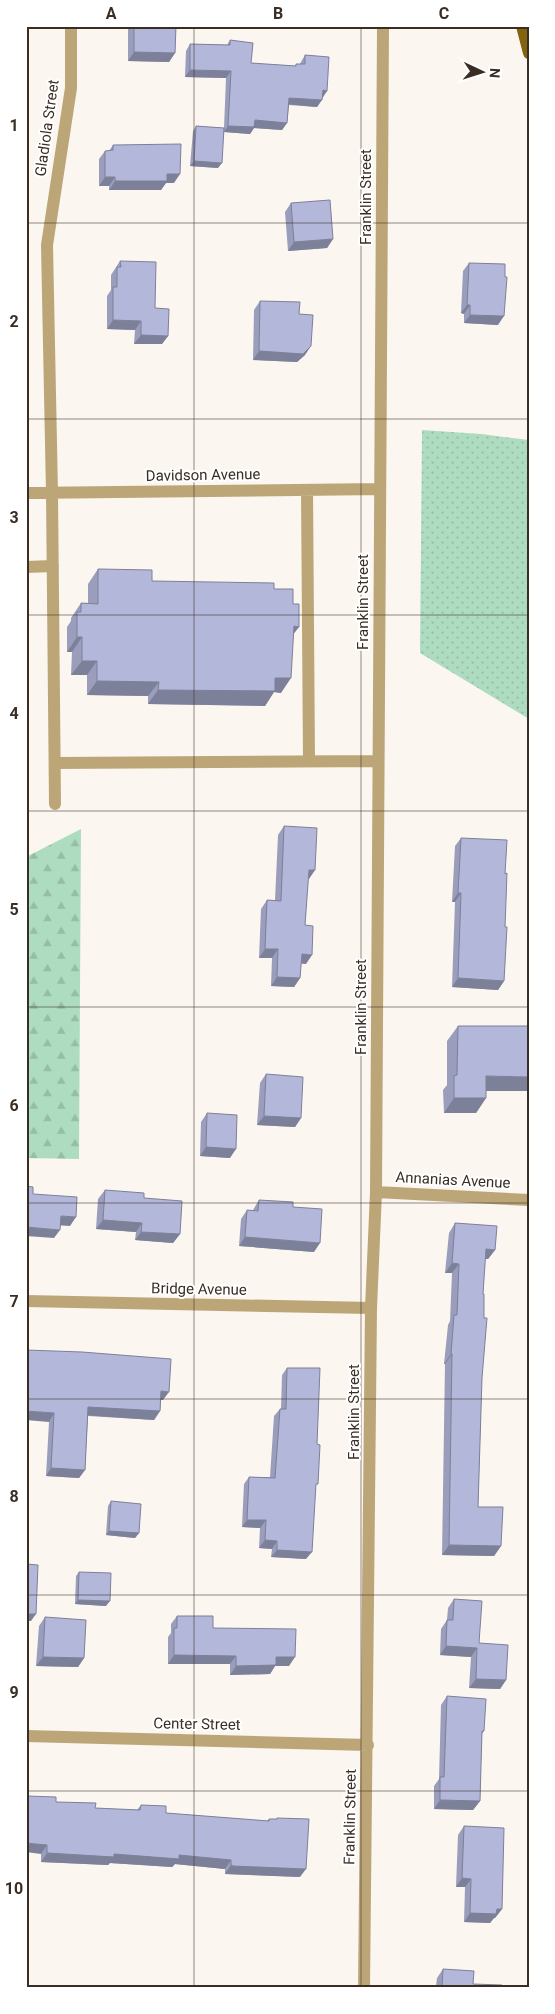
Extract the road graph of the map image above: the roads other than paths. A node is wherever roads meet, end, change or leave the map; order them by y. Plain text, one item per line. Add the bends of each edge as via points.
1 (71, 26) edge
2 (383, 26) edge
3 (522, 26) edge
4 (529, 53) edge
5 (380, 489) junction
6 (307, 490) junction
7 (26, 493) edge
8 (52, 493) junction
9 (53, 566) junction
10 (26, 567) edge
11 (310, 761) junction
12 (378, 761) junction
13 (55, 763) junction
14 (55, 804) dead end
15 (376, 1192) junction
16 (529, 1200) edge
17 (26, 1301) edge
18 (371, 1308) junction
19 (26, 1736) edge
20 (368, 1745) junction
21 (364, 1988) edge

1 - 8 street, Gladiola Street via 71,88 47,245
2 - 5 street, Franklin Street
3 - 4 main road
5 - 6 street, Davidson Avenue
5 - 12 street, Franklin Street
6 - 8 street, Davidson Avenue
6 - 11 street
7 - 8 street, Davidson Avenue
8 - 9 street, Gladiola Street
9 - 10 street
9 - 13 street, Gladiola Street
11 - 12 street
11 - 13 street
12 - 15 street, Franklin Street
13 - 14 street, Gladiola Street
15 - 16 street, Annanias Avenue
15 - 18 street, Franklin Street
17 - 18 street, Bridge Avenue
18 - 20 street, Franklin Street
19 - 20 street, Center Street
20 - 21 street, Franklin Street

